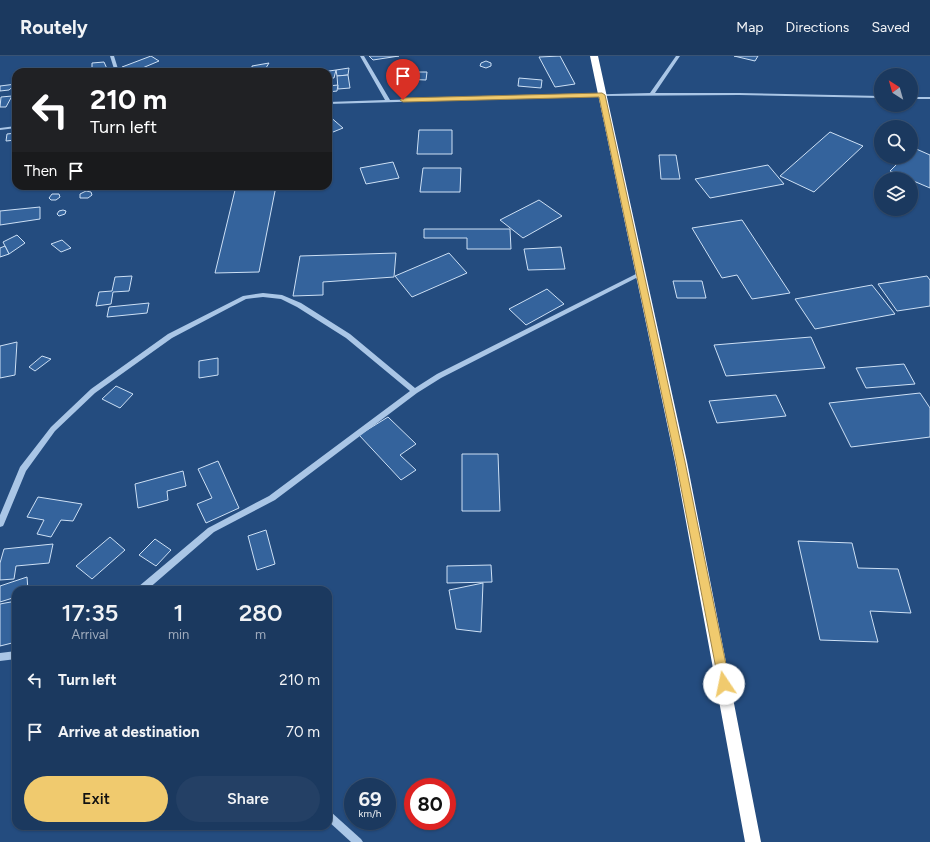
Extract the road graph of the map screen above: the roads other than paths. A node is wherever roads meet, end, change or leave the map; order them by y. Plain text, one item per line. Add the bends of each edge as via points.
1 (112, 56) edge
2 (362, 56) edge
3 (594, 56) edge
4 (678, 56) edge
5 (116, 68) edge
6 (652, 94) junction
7 (602, 95) junction
8 (874, 97) edge
9 (918, 98) edge
10 (930, 98) edge
11 (388, 101) junction
12 (332, 103) edge
13 (12, 128) edge
14 (0, 129) edge
15 (640, 274) junction
16 (415, 391) junction
17 (0, 524) edge
18 (146, 586) edge
19 (12, 656) edge
20 (0, 658) edge
21 (332, 819) edge
22 (358, 842) edge
23 (753, 842) edge

1 - 5 street
2 - 11 street
3 - 7 highway
4 - 6 street
6 - 7 street
6 - 8 street
7 - 11 street
7 - 15 highway
9 - 10 street
11 - 12 street
13 - 14 street
15 - 16 street via 438,376
15 - 23 highway via 681,462
16 - 17 street via 348,336 299,305 282,297 245,297 170,336 93,391 53,429 24,469
16 - 18 street via 272,498 211,530
19 - 20 street
21 - 22 street

